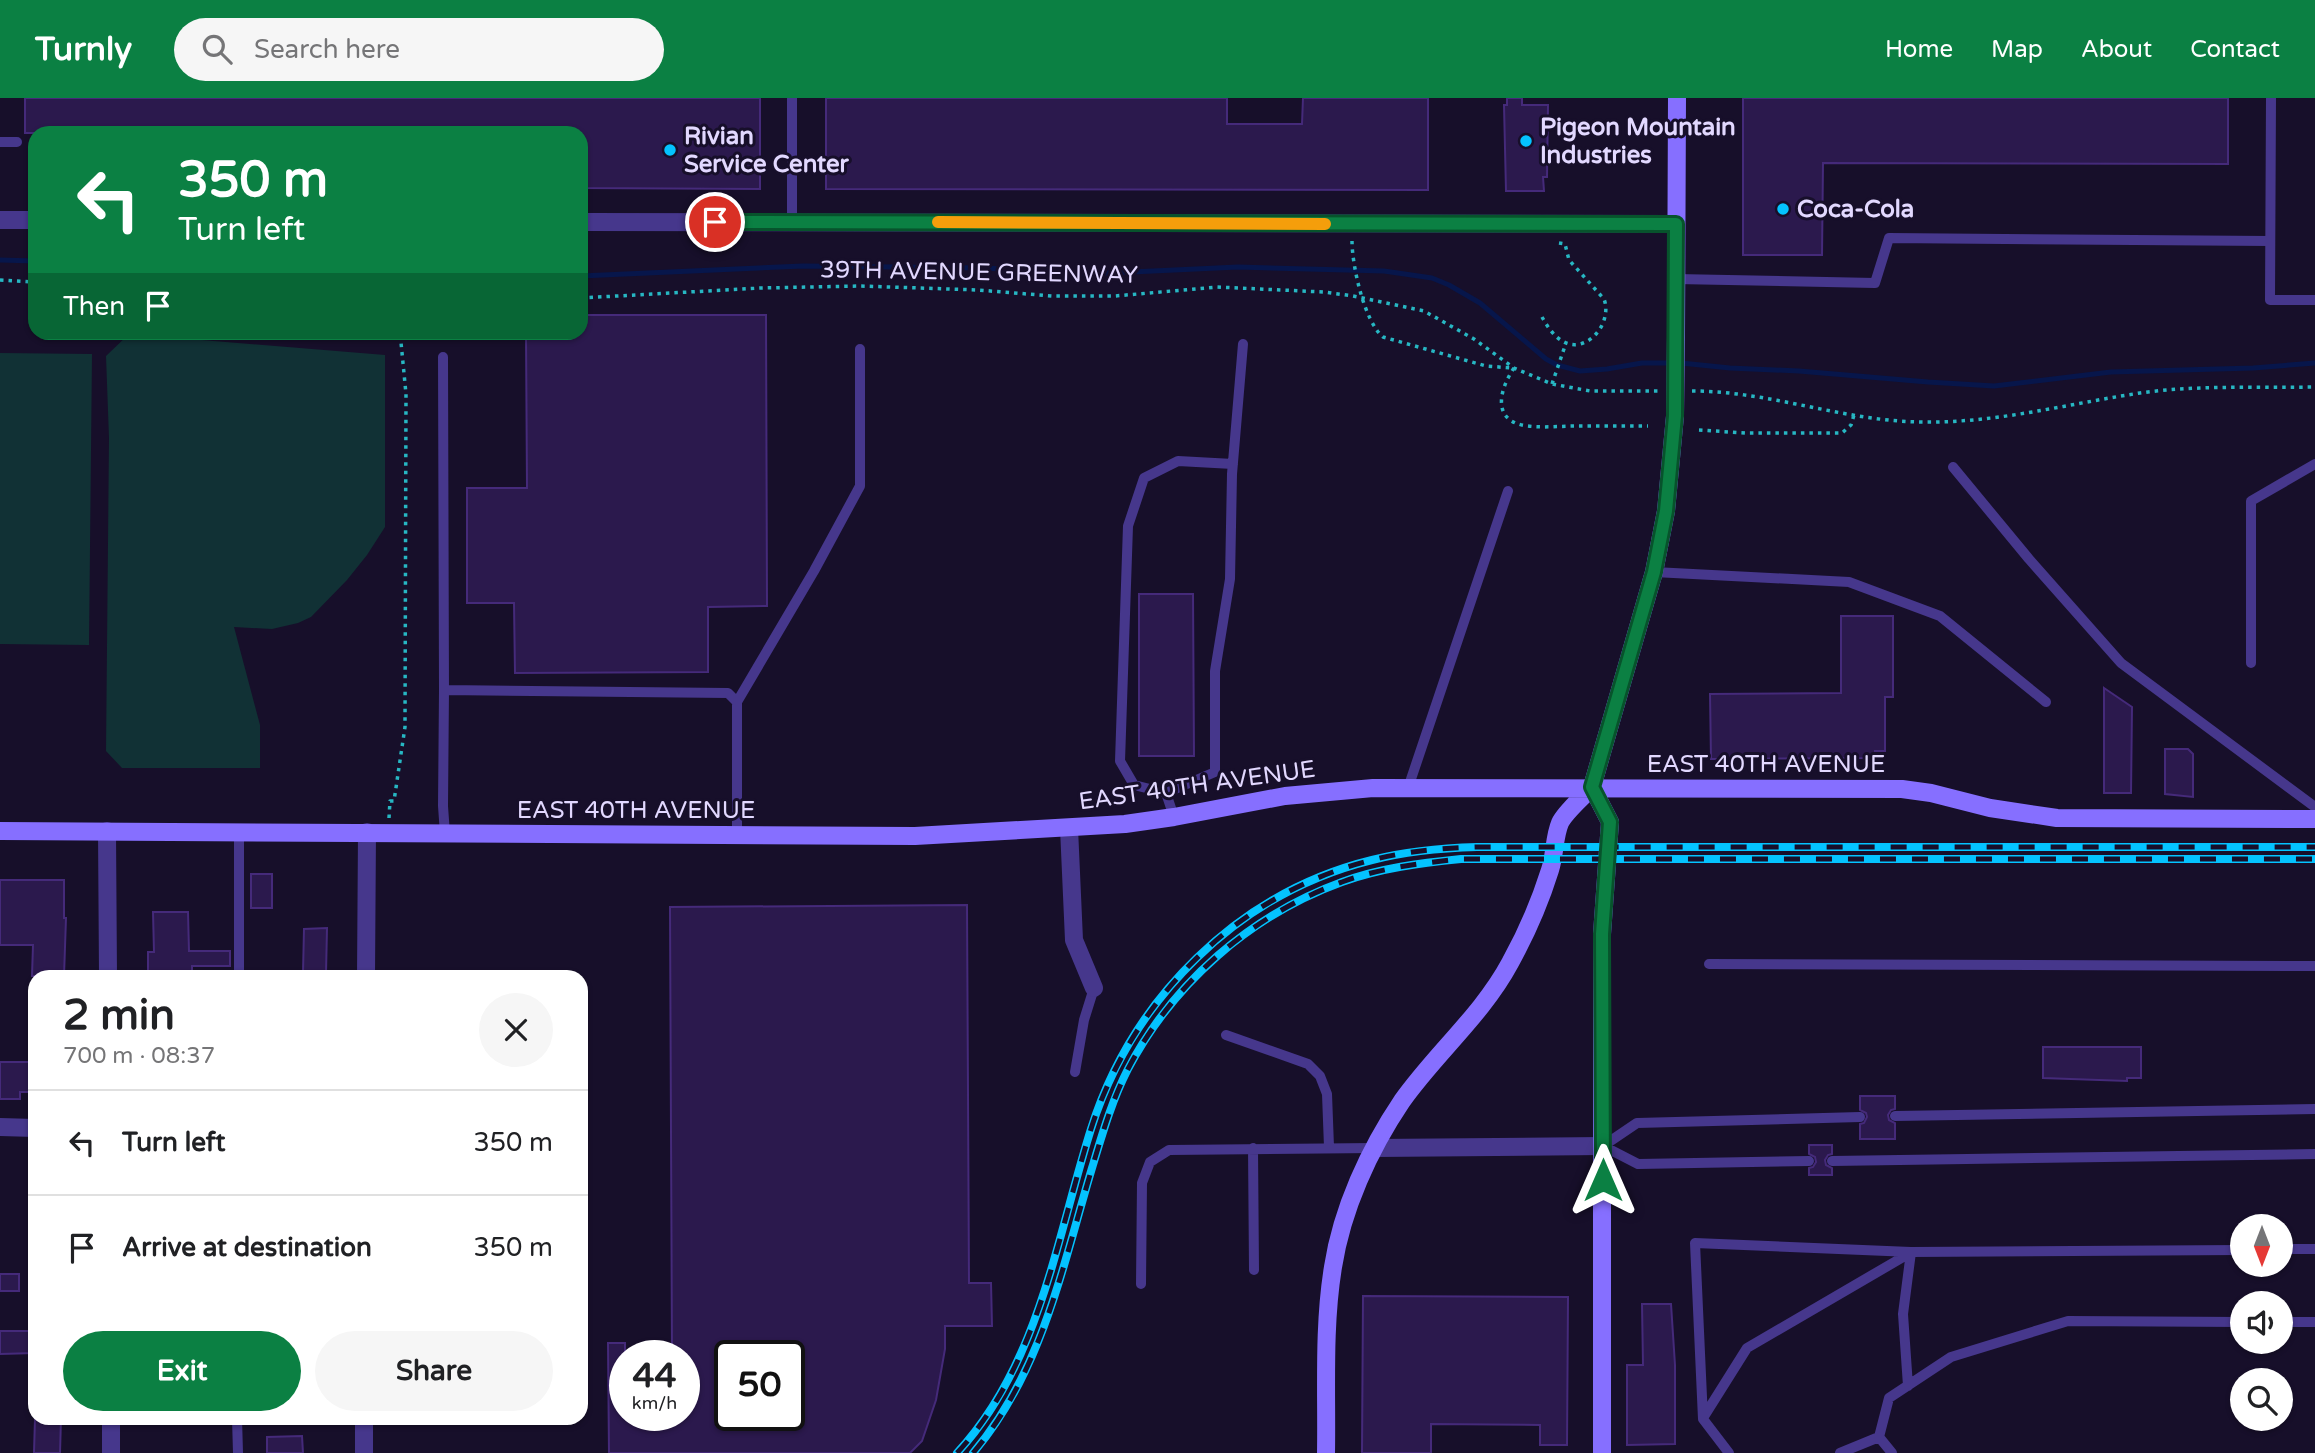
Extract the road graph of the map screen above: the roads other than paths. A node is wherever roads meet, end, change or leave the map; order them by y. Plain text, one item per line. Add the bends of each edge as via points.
1 (792, 98) edge
2 (1676, 98) edge
3 (2271, 98) edge
4 (0, 142) edge
5 (17, 142) dead end
6 (0, 220) edge
7 (28, 220) edge
8 (588, 222) edge
9 (792, 222) junction
10 (1676, 224) junction
11 (2270, 241) junction
12 (1676, 279) junction
13 (2315, 300) edge
14 (1243, 344) dead end
15 (860, 349) dead end
16 (443, 357) dead end
17 (1233, 464) junction
18 (2315, 464) edge
19 (1953, 467) dead end
20 (1508, 491) dead end
21 (1654, 572) junction
22 (2251, 663) dead end
23 (444, 690) junction
24 (737, 702) junction
25 (2046, 702) dead end
26 (1592, 787) junction
27 (1408, 788) junction
28 (1166, 793) junction
29 (2315, 807) edge
30 (1174, 817) junction
31 (2315, 819) edge
32 (1069, 828) junction
33 (0, 831) edge
34 (107, 831) junction
35 (239, 832) junction
36 (367, 832) junction
37 (445, 834) junction
38 (737, 835) junction
39 (1709, 964) dead end
40 (2315, 966) edge
41 (108, 970) edge
42 (239, 970) edge
43 (366, 970) edge
44 (1094, 988) joint
45 (1226, 1035) dead end
46 (1074, 1072) dead end
47 (2315, 1109) edge
48 (1895, 1116) dead end
49 (1860, 1117) dead end
50 (0, 1128) edge
51 (28, 1128) edge
52 (1603, 1146) junction
53 (1328, 1147) junction
54 (1253, 1148) junction
55 (1375, 1148) junction
56 (2315, 1154) edge
57 (1809, 1161) dead end
58 (1832, 1161) dead end
59 (2315, 1249) edge
60 (2230, 1250) edge
61 (2293, 1250) edge
62 (1911, 1252) junction
63 (1254, 1270) dead end
64 (1141, 1284) dead end
65 (2230, 1322) edge
66 (2293, 1322) edge
67 (2315, 1322) edge
68 (1908, 1386) junction
69 (1703, 1419) junction
70 (111, 1425) edge
71 (237, 1425) edge
72 (364, 1425) edge
73 (1879, 1437) junction
74 (111, 1453) edge
75 (238, 1453) edge
76 (364, 1453) edge
77 (1326, 1453) edge
78 (1602, 1453) edge
79 (1729, 1453) edge
80 (1840, 1453) edge
81 (1892, 1453) edge

1 - 9 lane
2 - 10 street
3 - 11 lane
4 - 5 lane
6 - 7 street
8 - 9 street
9 - 10 street
10 - 12 street
11 - 12 lane via 1889,237 1875,283
11 - 13 lane via 2270,299
12 - 21 street, bridge via 1675,416 1666,511
14 - 17 lane
15 - 24 lane via 860,486
16 - 23 lane
17 - 28 lane via 1230,579 1215,671 1215,772
17 - 28 lane via 1178,461 1144,478 1128,526 1120,761 1134,785
18 - 22 lane via 2251,501
19 - 29 lane via 2121,663
20 - 27 lane
21 - 25 lane via 1849,582 1940,616
21 - 26 street
23 - 24 lane via 728,693
23 - 37 lane
24 - 38 lane
26 - 27 street, EAST 40TH AVENUE
26 - 31 street, EAST 40TH AVENUE via 1902,789 2057,818
26 - 52 street via 1610,822 1602,934
26 - 55 street via 1561,822 1550,870 1509,965 1402,1101
27 - 30 street, EAST 40TH AVENUE via 1320,792
28 - 30 lane
30 - 32 street, EAST 40TH AVENUE
32 - 38 street, EAST 40TH AVENUE via 915,836
32 - 44 street via 1074,940
33 - 34 street, EAST 40TH AVENUE
34 - 35 street, EAST 40TH AVENUE
34 - 41 street
35 - 36 street, EAST 40TH AVENUE
35 - 42 lane
36 - 37 street, EAST 40TH AVENUE
36 - 43 street
37 - 38 street, EAST 40TH AVENUE
39 - 40 lane
44 - 46 lane
45 - 53 lane via 1308,1064 1320,1076 1327,1094
47 - 48 lane
49 - 52 lane via 1637,1123
50 - 51 street
52 - 55 street
52 - 57 lane via 1638,1164
52 - 78 street
53 - 54 lane
53 - 55 lane
54 - 63 lane
54 - 64 lane via 1169,1150 1150,1162 1142,1183
55 - 77 street via 1343,1221 1333,1266
56 - 58 lane
59 - 61 lane
60 - 62 lane
62 - 68 lane via 1903,1314
62 - 69 lane via 1747,1348
62 - 69 lane via 1695,1243
65 - 68 lane via 2068,1321 1951,1357
66 - 67 lane
68 - 73 lane via 1889,1398
69 - 79 lane
70 - 74 street
71 - 75 lane
72 - 76 street
73 - 80 lane
73 - 81 lane

